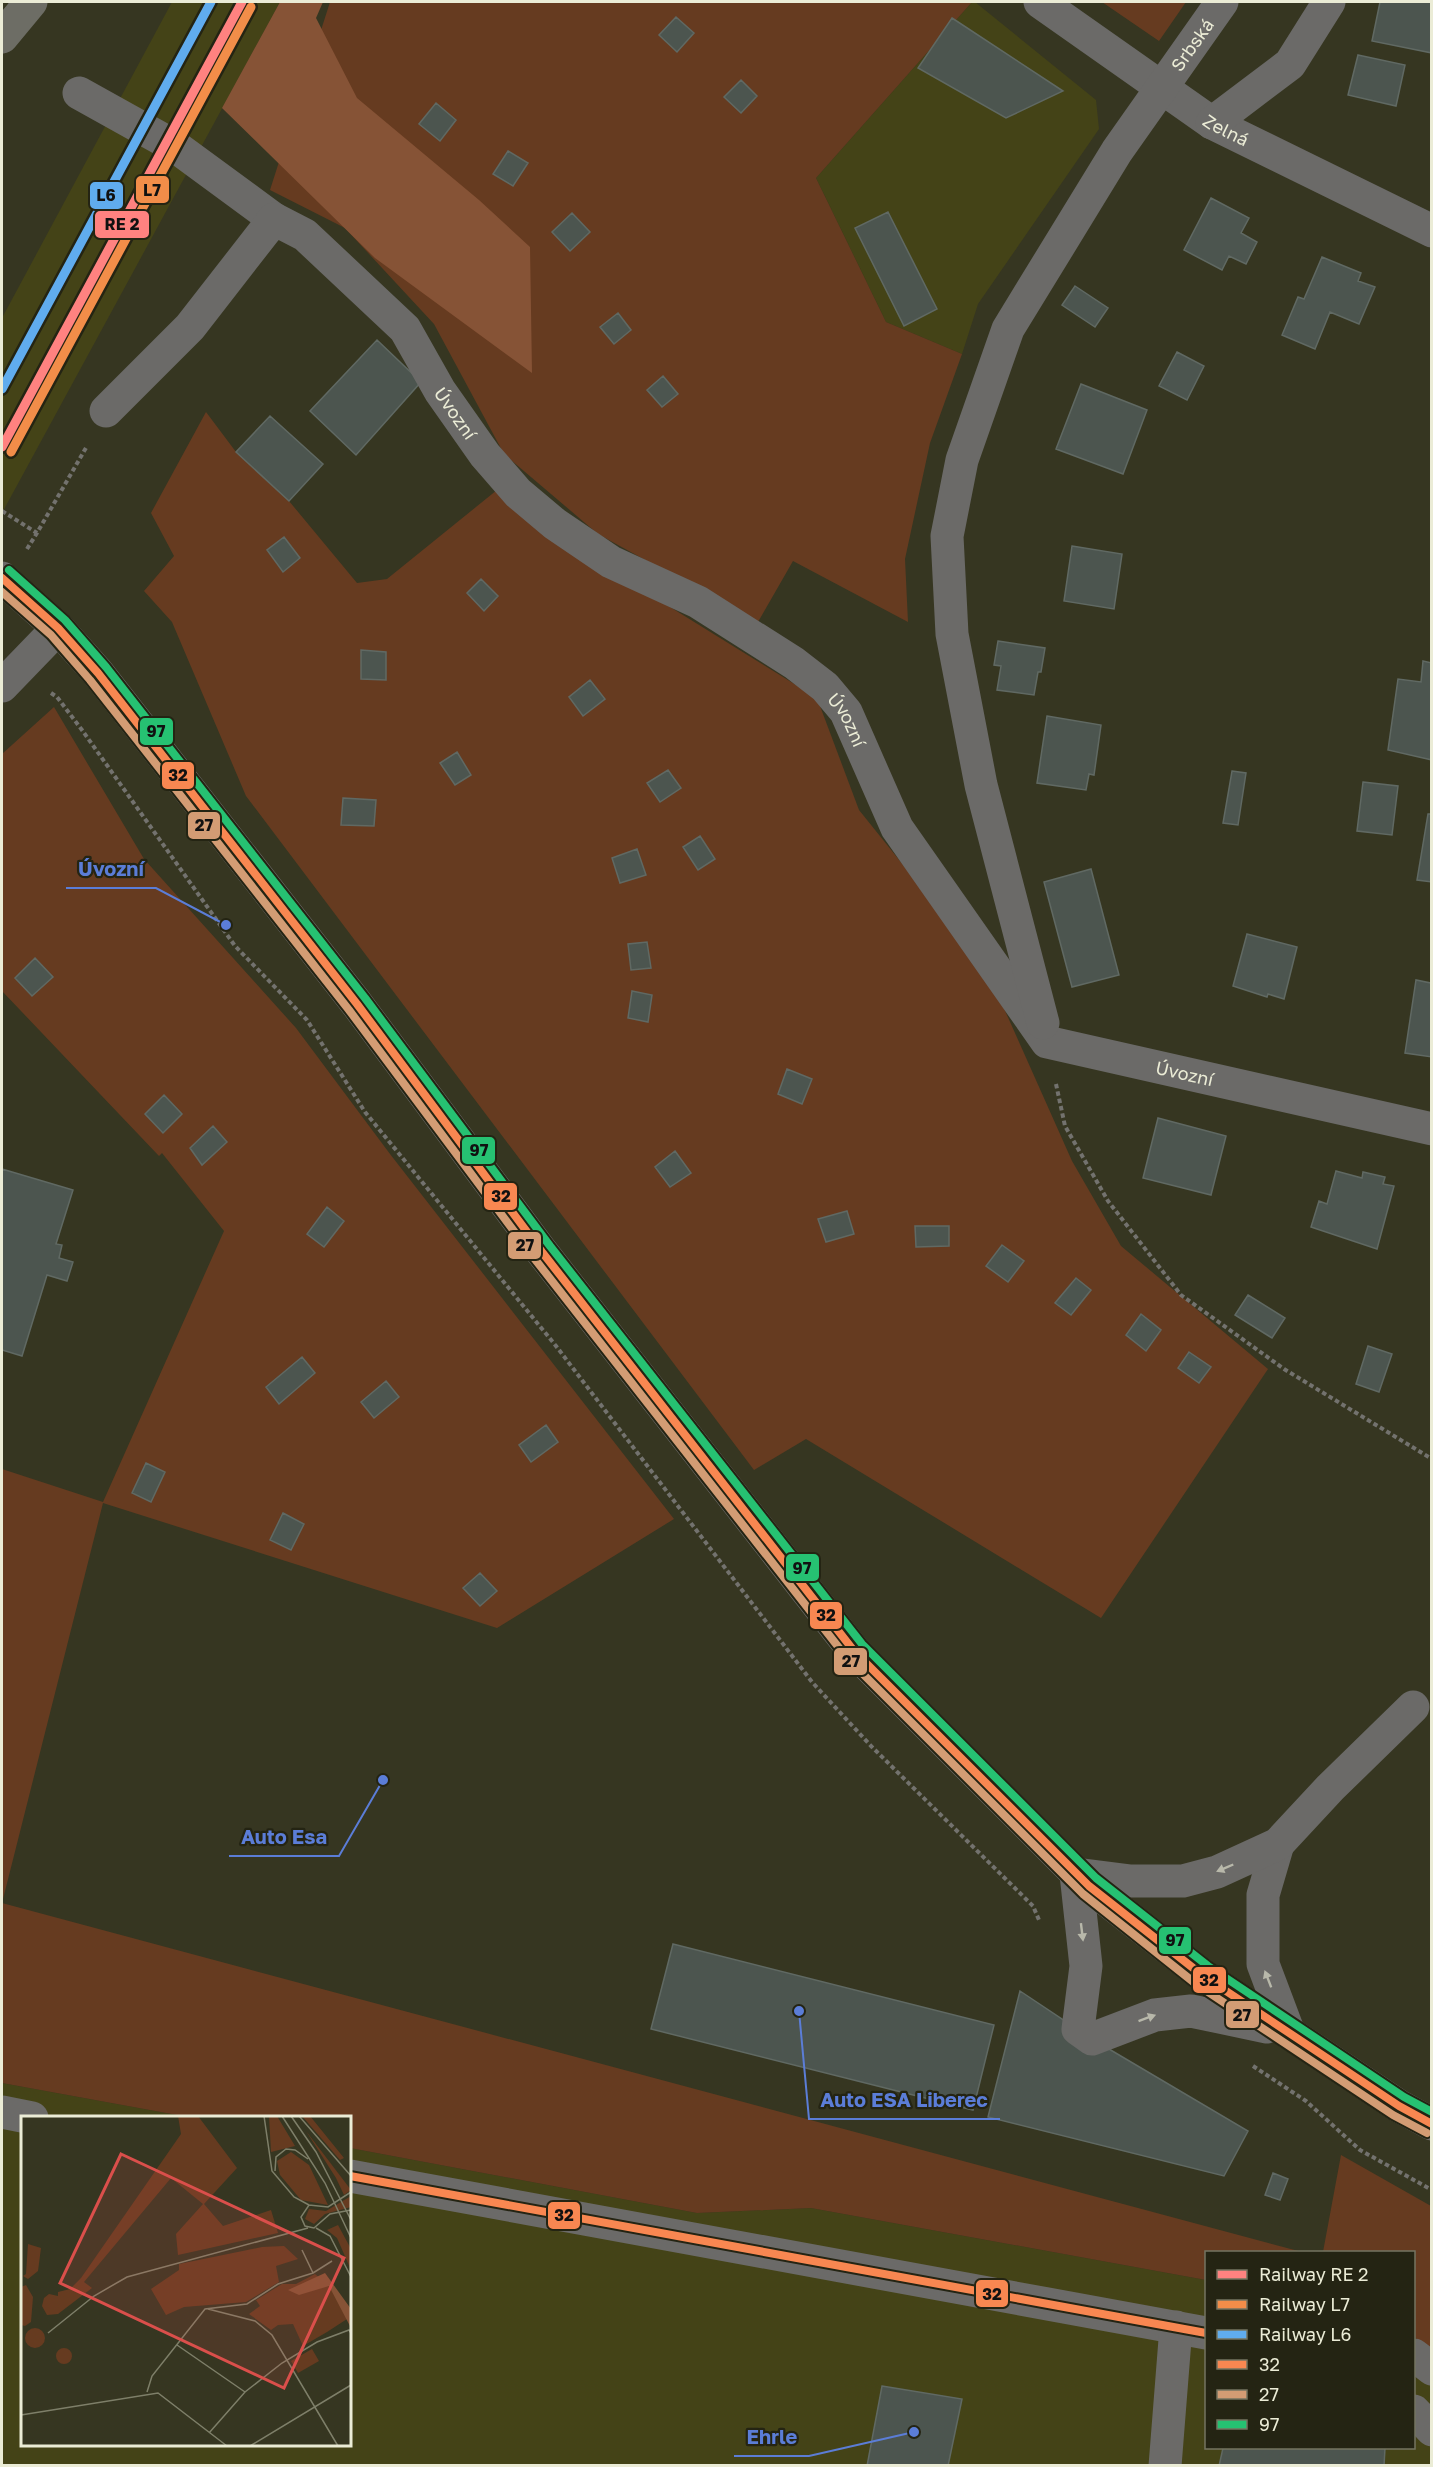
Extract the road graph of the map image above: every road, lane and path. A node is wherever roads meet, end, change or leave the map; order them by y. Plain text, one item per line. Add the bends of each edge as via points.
1 (31, 2) edge
2 (1040, 2) edge
3 (1222, 2) edge
4 (1329, 2) edge
5 (2, 37) edge
6 (1163, 87) junction
7 (79, 93) dead end
8 (1212, 123) junction
9 (274, 219) junction
10 (1431, 231) edge
11 (106, 411) joint
12 (2, 511) edge
13 (2, 578) edge
14 (58, 628) junction
15 (2, 686) edge
16 (1047, 1042) junction
17 (1431, 1129) edge
18 (1431, 1460) edge
19 (1413, 1707) dead end
20 (1278, 1844) junction
21 (1076, 1874) junction
22 (1290, 2033) junction
23 (2, 2112) edge
24 (22, 2116) edge
25 (1431, 2124) edge
26 (351, 2176) edge
27 (1196, 2326) edge
28 (1415, 2357) edge
29 (1431, 2369) edge
30 (1415, 2412) edge
31 (1431, 2430) edge
32 (1165, 2466) edge

1 - 5 highway
2 - 6 street, Zelná
3 - 6 street, Srbská
4 - 8 street via 1290,64
6 - 8 street, Zelná
6 - 16 street, Srbská via 1117,151 1008,329 962,460 947,536 952,634 981,785
7 - 9 street, Úvozní via 176,147
8 - 10 street, Zelná
9 - 11 street via 190,327
9 - 16 street, Úvozní via 304,236 405,329 441,392 485,455 518,493 611,562 698,602 825,687 846,712 897,828
11 - 12 path via 37,533
13 - 14 street
14 - 15 street
14 - 21 street via 236,848 542,1252 854,1651
16 - 17 street, Úvozní
16 - 18 path via 1065,1126 1108,1201 1181,1295 1284,1369
19 - 20 street
20 -> 21 street via 1216,1872 1183,1881 1131,1881
22 -> 20 street via 1263,1964 1263,1895
21 - 22 street via 1203,1975
21 -> 22 street via 1086,1966 1078,2029 1092,2039 1155,2015 1191,2011
22 - 25 street
23 - 24 street
26 - 27 street
27 - 32 street
28 - 29 street
30 - 31 street

